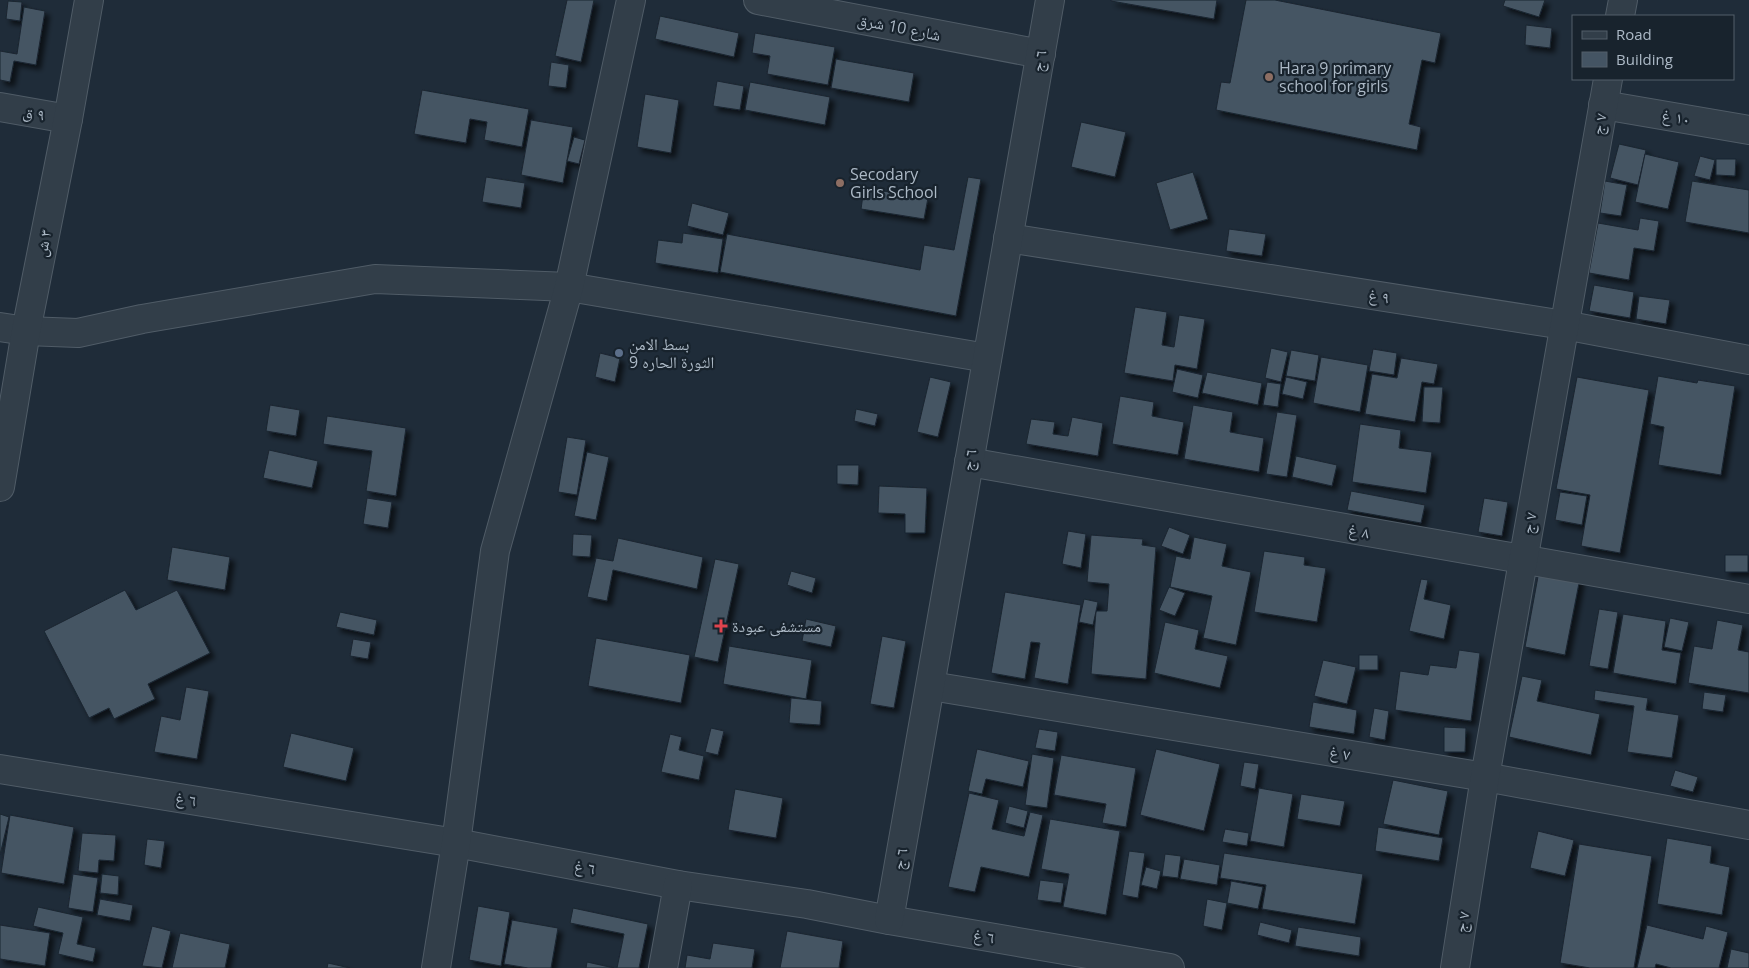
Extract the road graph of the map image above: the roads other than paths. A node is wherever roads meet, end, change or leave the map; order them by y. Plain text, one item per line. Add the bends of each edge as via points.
1 (90, 0) edge
2 (631, 0) edge
3 (758, 0) edge
4 (1050, 0) edge
5 (1623, 0) edge
6 (1620, 15) edge
7 (1040, 54) junction
8 (1605, 92) edge
9 (0, 107) edge
10 (68, 119) junction
11 (1749, 130) edge
12 (1008, 238) junction
13 (568, 287) junction
14 (1564, 324) junction
15 (13, 329) edge
16 (987, 358) junction
17 (1749, 360) edge
18 (969, 462) junction
19 (0, 487) edge
20 (1523, 560) junction
21 (1749, 599) edge
22 (931, 686) junction
23 (0, 769) edge
24 (1485, 777) junction
25 (1749, 825) edge
26 (456, 843) junction
27 (678, 885) junction
28 (889, 920) junction
29 (436, 968) edge
30 (663, 968) edge
31 (1170, 968) edge
32 (1455, 968) edge

1 - 10 street, ٣ ش
2 - 13 street
3 - 7 street, شارع 10 شرق
4 - 7 street, ٦ ج
5 - 6 street
7 - 12 street, ٦ ج
8 - 11 street, ١٠ غ
8 - 14 street, ٧ ج
9 - 10 street, ٩ ق
10 - 15 street, ٣ ش
12 - 14 street, ٩ غ
12 - 16 street, ٦ ج
13 - 15 street via 375,279 78,333
13 - 16 street
13 - 26 street via 494,551
14 - 17 street, ٩ غ
14 - 20 street, ٧ ج
15 - 19 street, ٣ ش
16 - 18 street, ٦ ج
18 - 20 street, ٨ غ
18 - 22 street, ٦ ج
20 - 21 street, ٨ غ
20 - 24 street, ٧ ج
22 - 24 street, ٧ غ
22 - 28 street, ٦ ج
23 - 26 street, ٦ غ
24 - 25 street, ٧ غ
24 - 32 street, ٧ ج
26 - 27 street, ٦ غ
26 - 29 street
27 - 28 street, ٦ غ
27 - 30 street
28 - 31 street, ٦ غ

